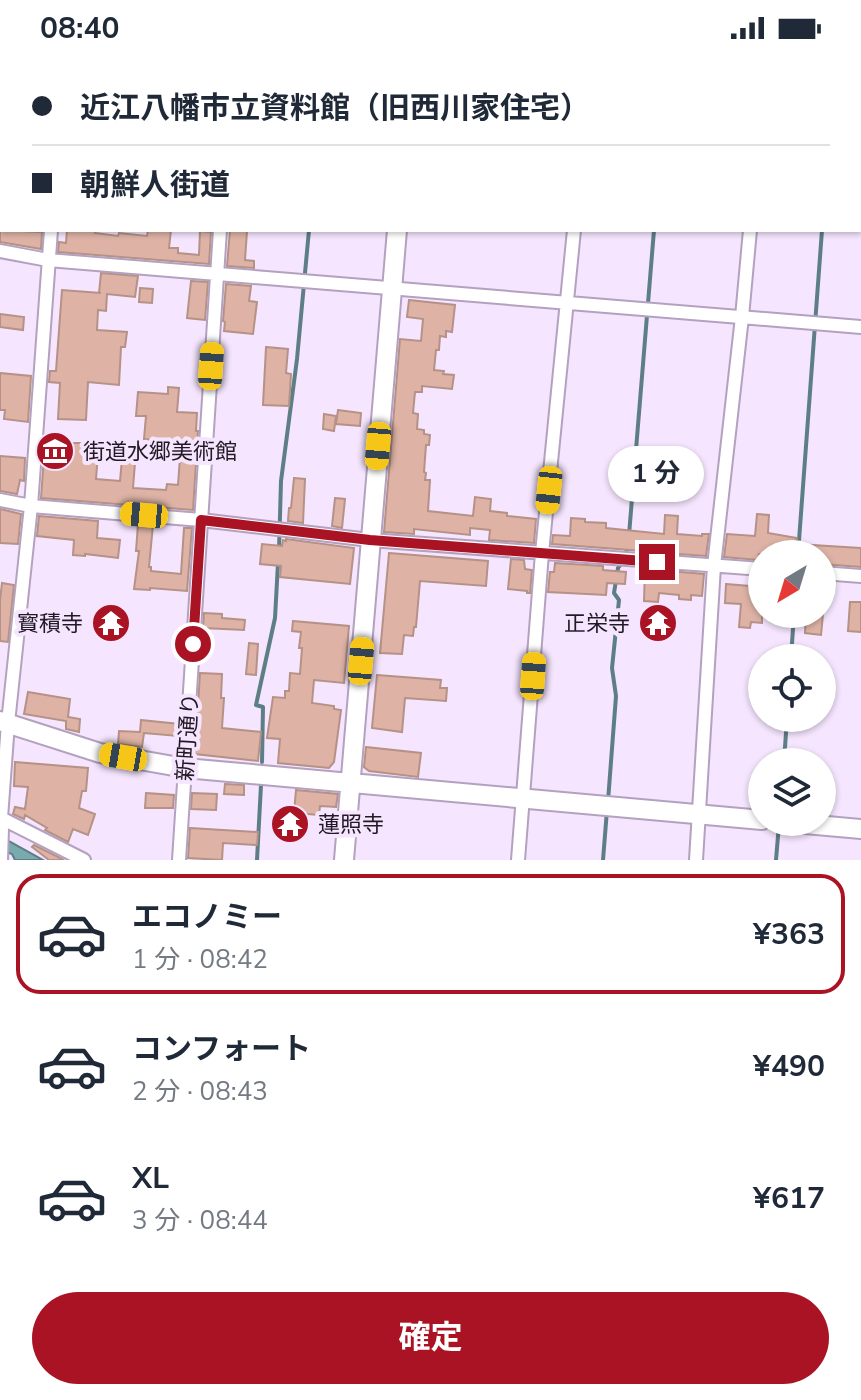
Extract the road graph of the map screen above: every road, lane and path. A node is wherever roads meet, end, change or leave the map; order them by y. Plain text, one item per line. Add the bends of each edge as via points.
1 (51, 232) edge
2 (220, 232) edge
3 (397, 232) edge
4 (574, 232) edge
5 (750, 232) edge
6 (0, 251) edge
7 (48, 260) junction
8 (217, 274) junction
9 (392, 289) junction
10 (568, 303) junction
11 (742, 317) junction
12 (861, 327) edge
13 (0, 500) edge
14 (31, 506) junction
15 (201, 520) junction
16 (370, 540) junction
17 (542, 553) junction
18 (714, 566) junction
19 (748, 568) edge
20 (836, 574) edge
21 (861, 576) edge
22 (4, 722) edge
23 (185, 768) junction
24 (351, 783) junction
25 (523, 799) junction
26 (700, 814) junction
27 (748, 819) edge
28 (2, 823) edge
29 (836, 827) edge
30 (861, 829) edge
31 (1, 860) edge
32 (84, 860) edge
33 (179, 860) edge
34 (344, 860) edge
35 (518, 860) edge
36 (696, 860) edge

1 - 7 street
2 - 8 street, 新町通り
3 - 9 street
4 - 10 street
5 - 11 street
6 - 7 street
7 - 8 street
7 - 14 street
8 - 9 street
8 - 15 street, 新町通り
9 - 10 street
9 - 16 street
10 - 11 street
10 - 17 street
11 - 12 street
11 - 18 street
13 - 14 street
14 - 15 street
14 - 22 street
15 - 16 street
15 - 23 street, 新町通り
16 - 17 street
16 - 24 street
17 - 18 street
17 - 25 street
18 - 19 street
18 - 26 street
20 - 21 street
22 - 23 street via 100,753
22 - 28 street
23 - 24 street
23 - 33 street, 新町通り
24 - 25 street
24 - 34 street
25 - 26 street
25 - 35 street
26 - 27 street
26 - 36 street
28 - 31 street
28 - 32 street
29 - 30 street

